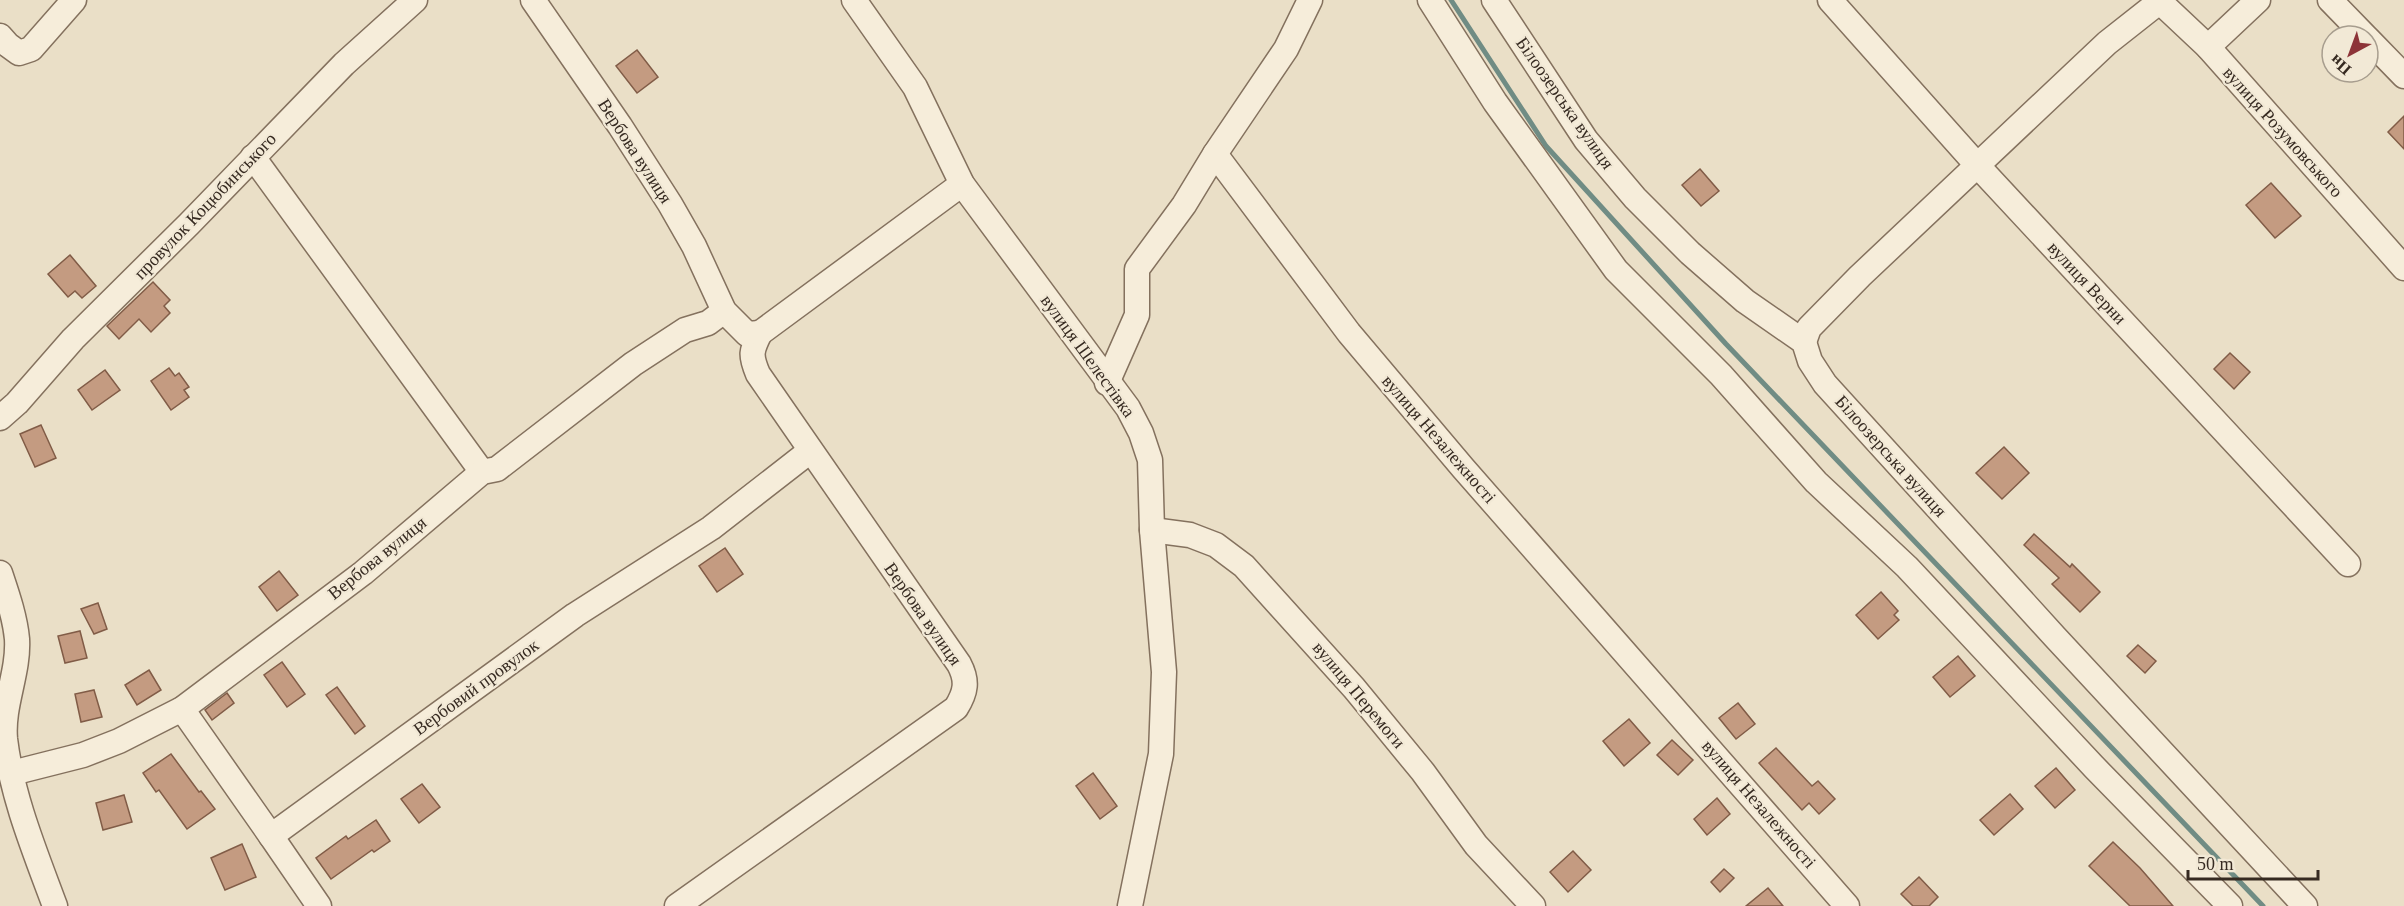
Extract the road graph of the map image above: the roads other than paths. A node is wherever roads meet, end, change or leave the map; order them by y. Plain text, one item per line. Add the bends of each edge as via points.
1 (74, 0) edge
2 (415, 0) edge
3 (532, 0) edge
4 (854, 0) edge
5 (1310, 0) edge
6 (1430, 0) edge
7 (1494, 0) edge
8 (1830, 0) edge
9 (2258, 0) edge
10 (2330, 0) edge
11 (2158, 1) edge
12 (2353, 24) edge
13 (0, 36) edge
14 (2208, 47) junction
15 (2380, 51) edge
16 (2404, 76) edge
17 (1215, 154) junction
18 (253, 157) junction
19 (1977, 165) junction
20 (962, 184) junction
21 (2404, 268) edge
22 (724, 310) junction
23 (760, 333) junction
24 (1804, 342) junction
25 (1107, 382) junction
26 (0, 418) edge
27 (810, 451) junction
28 (482, 472) junction
29 (1152, 530) junction
30 (2348, 564) dead end
31 (0, 573) edge
32 (182, 709) junction
33 (12, 773) junction
34 (271, 836) junction
35 (1840, 903) edge
36 (55, 906) edge
37 (319, 906) edge
38 (677, 906) edge
39 (1130, 906) edge
40 (1533, 906) edge
41 (2230, 906) edge
42 (2305, 906) edge

1 - 13 street via 31,49 19,53
2 - 18 street, провулок Коцюбинського via 344,64
3 - 22 street, Вербова вулиця via 670,204
4 - 20 street, вулиця Шелестівка via 915,87
5 - 17 street via 1286,49
6 - 41 street via 1495,102 1616,270 1721,375 1816,482 1907,567
7 - 24 street, Білоозерська вулиця via 1586,140 1635,198 1745,301
8 - 19 street, вулиця Верни
9 - 14 street
10 - 12 street
11 - 14 street, вулиця Розумовського
11 - 19 street via 2107,43
14 - 21 street, вулиця Розумовського
15 - 16 street
17 - 25 street via 1137,269 1137,315
17 - 35 street, вулиця Незалежності via 1356,342
18 - 26 street, провулок Коцюбинського
18 - 28 street
19 - 24 street via 1809,328
19 - 30 street, вулиця Верни
20 - 23 street
20 - 25 street, вулиця Шелестівка
22 - 23 street, Вербова вулиця via 747,334
22 - 28 street, Вербова вулиця via 708,323 685,330 633,364 497,469
23 - 27 street, Вербова вулиця via 752,359 758,374
24 - 42 street, Білоозерська вулиця via 1810,361 1825,384
25 - 29 street, вулиця Шелестівка via 1128,408 1150,460
27 - 34 street, Вербовий провулок via 711,528 575,615
27 - 38 street, Вербова вулиця via 959,664 966,677 964,694 956,708
28 - 32 street, Вербова вулиця via 363,573
29 - 39 street, вулиця Шелестівка via 1164,672 1161,754
29 - 40 street, вулиця Перемоги via 1190,535 1216,544 1244,566 1354,688 1476,845
31 - 33 street via 17,640 5,716
32 - 33 street, Вербова вулиця via 119,741
32 - 34 street
33 - 36 street via 28,834
34 - 37 street

